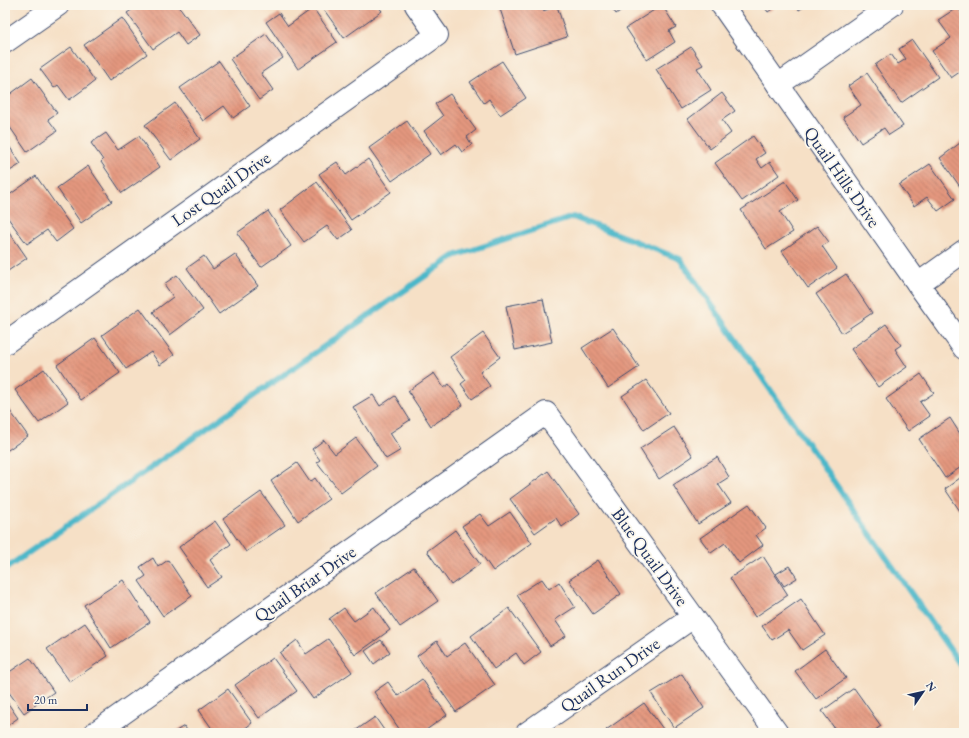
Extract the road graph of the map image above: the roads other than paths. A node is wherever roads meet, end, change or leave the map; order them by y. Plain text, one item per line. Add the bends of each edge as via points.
1 (58, 5) edge
2 (416, 5) edge
3 (722, 5) edge
4 (892, 5) edge
5 (5, 42) edge
6 (778, 85) junction
7 (964, 251) edge
8 (918, 284) junction
9 (5, 343) edge
10 (964, 348) edge
11 (515, 435) joint
12 (693, 617) junction
13 (95, 733) edge
14 (527, 733) edge
15 (776, 733) edge

1 - 5 street
2 - 9 street, Lost Quail Drive via 437,35
3 - 6 street, Quail Hills Drive
4 - 6 street
6 - 8 street, Quail Hills Drive
7 - 8 street
8 - 10 street, Quail Hills Drive
11 - 12 street, Blue Quail Drive via 546,413
11 - 13 street, Quail Briar Drive
12 - 14 street, Quail Run Drive
12 - 15 street, Blue Quail Drive

